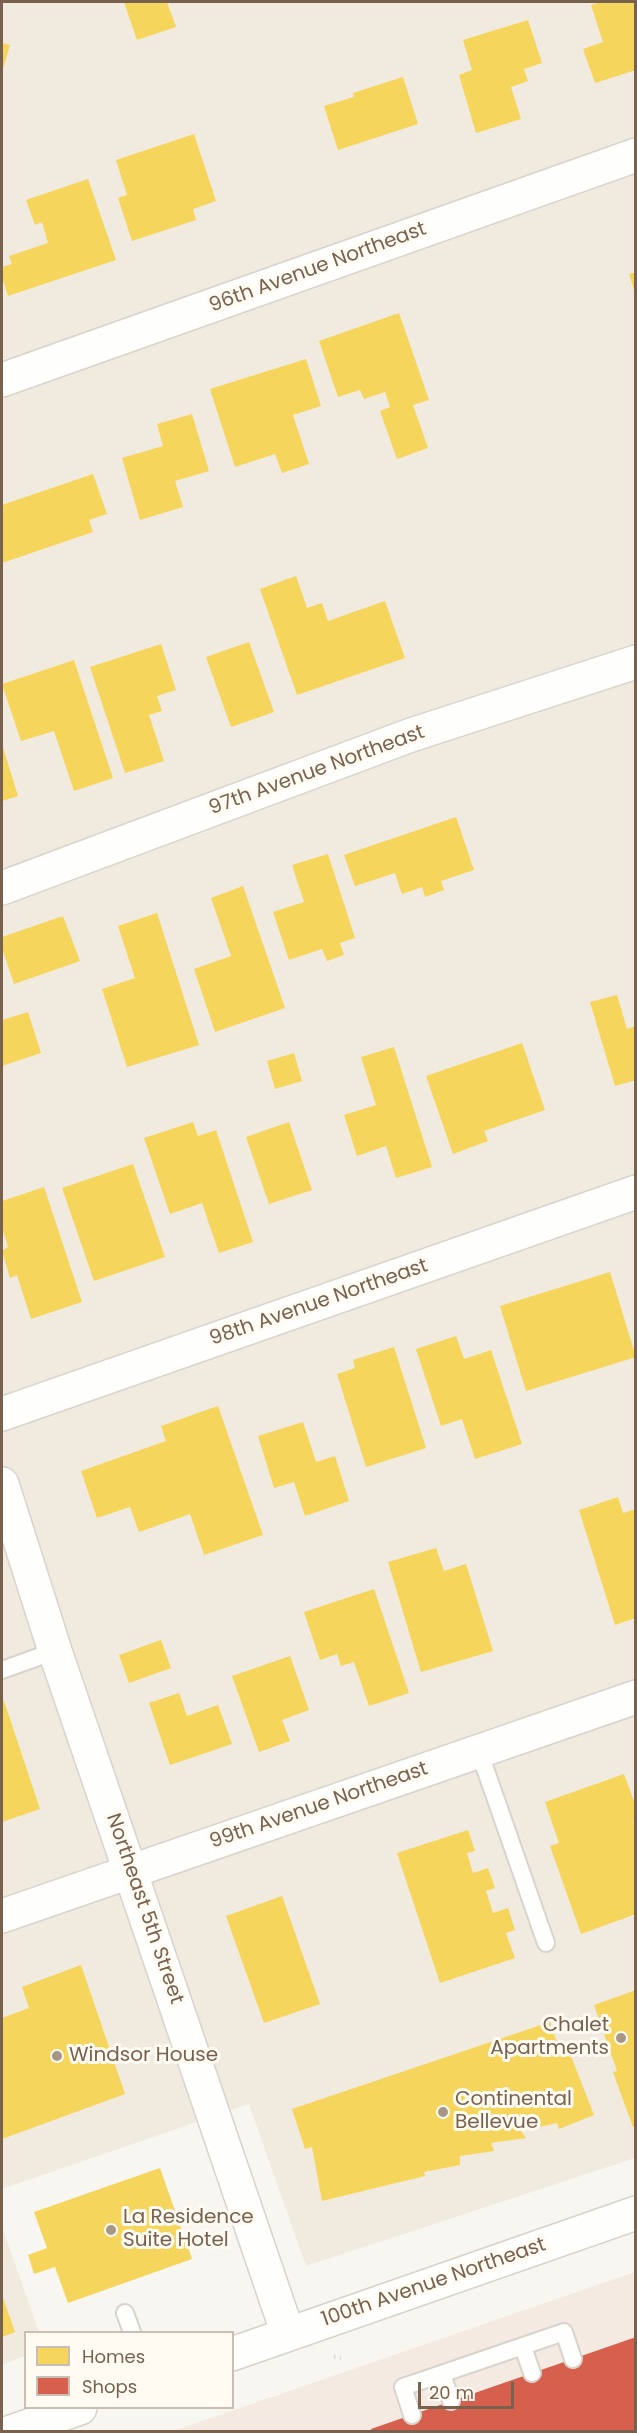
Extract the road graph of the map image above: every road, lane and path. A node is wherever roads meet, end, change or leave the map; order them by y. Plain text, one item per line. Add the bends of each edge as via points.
1 (636, 155) edge
2 (2, 381) edge
3 (636, 662) edge
4 (2, 888) edge
5 (636, 1192) edge
6 (2, 1414) edge
7 (2, 1484) edge
8 (55, 1652) junction
9 (2, 1670) edge
10 (636, 1697) edge
11 (479, 1751) junction
12 (132, 1871) junction
13 (2, 1916) edge
14 (546, 1943) dead end
15 (636, 2213) edge
16 (125, 2313) dead end
17 (132, 2331) edge
18 (288, 2334) junction
19 (523, 2346) junction
20 (234, 2353) edge
21 (334, 2356) dead end
22 (341, 2358) dead end
23 (573, 2359) dead end
24 (532, 2373) dead end
25 (442, 2374) junction
26 (451, 2401) dead end
27 (77, 2409) edge
28 (412, 2415) dead end
29 (11, 2432) edge

1 - 2 street, 96th Avenue Northeast
3 - 4 street, 97th Avenue Northeast via 411,735
5 - 6 street, 98th Avenue Northeast
7 - 8 street, Northeast 5th Street
8 - 9 lane
8 - 12 street, Northeast 5th Street
10 - 11 street, 99th Avenue Northeast
11 - 12 street, 99th Avenue Northeast
11 - 14 lane
12 - 13 street, 99th Avenue Northeast
12 - 18 street, Northeast 5th Street
15 - 18 street, 100th Avenue Northeast
16 - 17 lane
18 - 20 street, 100th Avenue Northeast
19 - 23 lane via 564,2332
19 - 24 lane
19 - 25 lane
21 - 22 path
25 - 26 lane
25 - 28 lane via 403,2387
27 - 29 street

